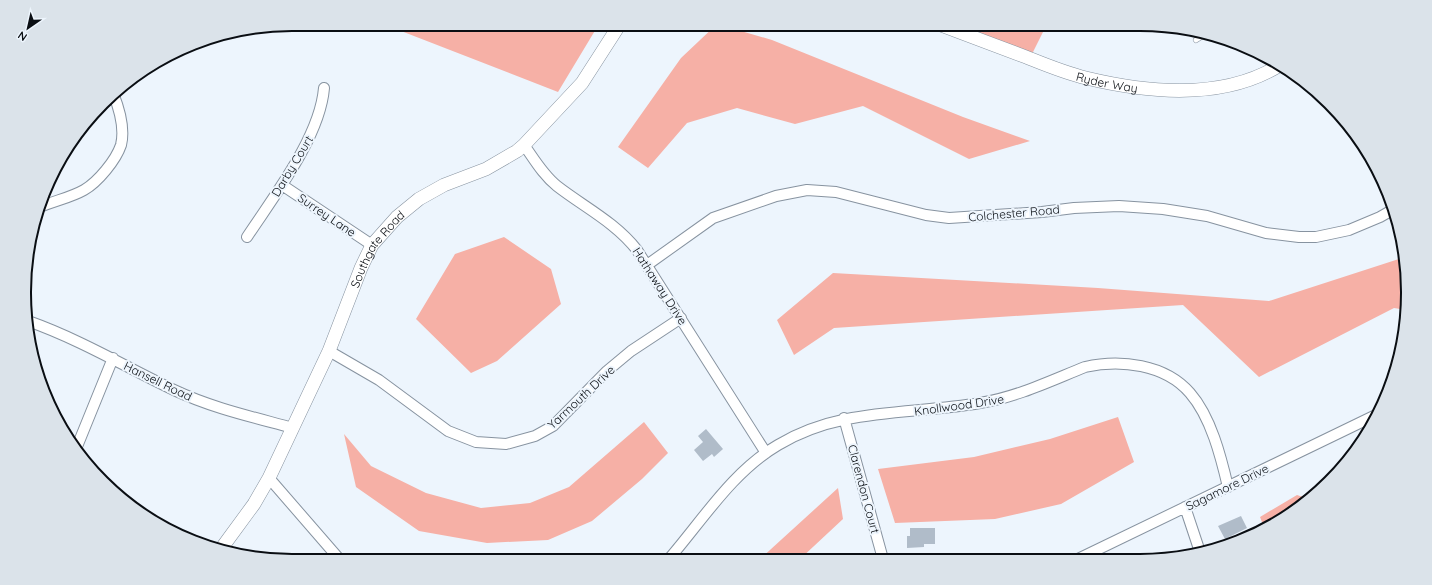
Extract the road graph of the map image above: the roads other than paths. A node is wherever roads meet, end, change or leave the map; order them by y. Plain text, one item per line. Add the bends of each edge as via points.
1 (615, 31) edge
2 (957, 31) edge
3 (1199, 38) edge
4 (1196, 40) dead end
5 (1274, 68) edge
6 (324, 88) dead end
7 (116, 100) edge
8 (524, 145) junction
9 (282, 185) junction
10 (46, 205) edge
11 (1388, 212) edge
12 (247, 238) dead end
13 (372, 246) junction
14 (647, 265) junction
15 (681, 318) junction
16 (33, 323) edge
17 (329, 351) junction
18 (113, 358) junction
19 (844, 418) junction
20 (1368, 419) edge
21 (293, 428) junction
22 (78, 443) edge
23 (766, 453) junction
24 (269, 478) junction
25 (1228, 486) junction
26 (1185, 507) junction
27 (224, 545) edge
28 (1198, 547) edge
29 (335, 554) edge
30 (673, 554) edge
31 (882, 554) edge
32 (1088, 554) edge

1 - 8 street, Southgate Road via 582,83
2 - 5 street, Ryder Way via 1065,72 1130,86 1191,90 1218,88 1259,76
3 - 4 lane
6 - 9 street, Darby Court via 322,105 314,129
7 - 10 street via 122,124 121,145 105,173 84,190
8 - 13 street, Southgate Road via 486,168 444,185 419,199 397,217
8 - 14 street, Hathaway Drive via 545,175 624,234
9 - 12 street, Darby Court
9 - 13 street, Surrey Lane
11 - 14 street, Colchester Road via 1349,230 1299,237 1266,233 1207,216 1163,209 1119,206 949,218 926,215 836,192 807,190 776,196 713,218
13 - 17 street, Southgate Road
14 - 15 street, Hathaway Drive
15 - 17 street, Yarmouth Drive via 631,351 607,371 553,426 535,436 506,444 476,442 448,431 379,380
15 - 23 street, Hathaway Drive
16 - 18 street, Hansell Road
17 - 21 street, Southgate Road
18 - 21 street, Hansell Road via 174,390 206,403
18 - 22 street
19 - 23 street, Knollwood Drive via 817,426
19 - 25 street, Knollwood Drive via 951,408 1003,399 1085,367 1107,363 1130,364 1162,374 1190,394 1214,438
19 - 31 street, Clarendon Court
20 - 25 street, Sagamore Drive
21 - 24 street, Southgate Road
23 - 30 street, Knollwood Drive via 727,489
24 - 27 street, Southgate Road via 254,504
24 - 29 street
25 - 26 street, Sagamore Drive
26 - 28 street
26 - 32 street, Sagamore Drive

